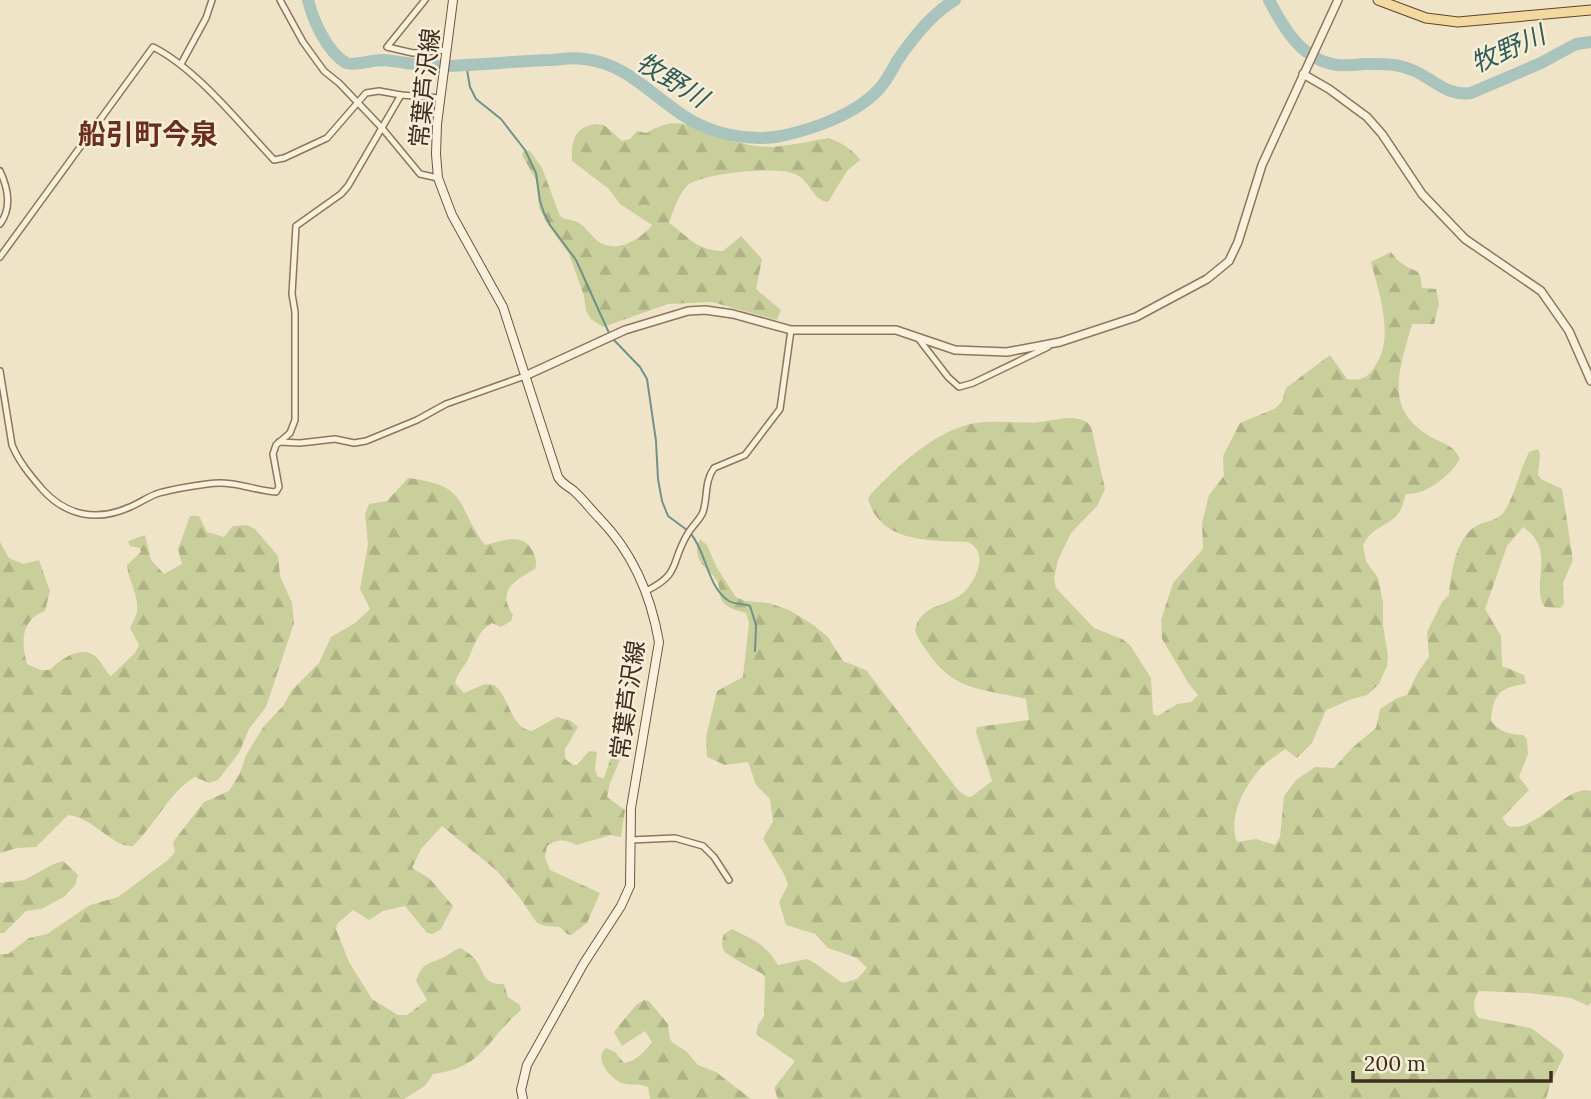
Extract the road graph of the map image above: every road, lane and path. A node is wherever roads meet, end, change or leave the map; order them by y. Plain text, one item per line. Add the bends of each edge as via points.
1 (212, 0) edge
2 (280, 0) edge
3 (425, 0) edge
4 (453, 0) edge
5 (1338, 0) edge
6 (1377, 0) edge
7 (1591, 10) edge
8 (447, 50) junction
9 (181, 64) junction
10 (1303, 74) junction
11 (401, 95) junction
12 (440, 98) junction
13 (356, 102) junction
14 (382, 128) junction
15 (0, 171) edge
16 (438, 178) junction
17 (0, 224) edge
18 (0, 257) edge
19 (791, 330) junction
20 (918, 338) junction
21 (1054, 344) junction
22 (0, 371) edge
23 (525, 376) junction
24 (1591, 381) edge
25 (279, 442) junction
26 (646, 591) junction
27 (630, 840) junction
28 (729, 880) dead end
29 (523, 1099) edge

1 - 9 street
2 - 13 street via 324,71
3 - 8 street via 387,47 413,53
4 - 8 main road, 常葉芦沢線
5 - 10 street
6 - 7 main road via 1426,19 1458,22
8 - 12 main road, 常葉芦沢線
9 - 13 street via 274,160 327,138
9 - 18 street via 153,47 146,54
10 - 21 street via 1262,164 1229,261 1207,279 1136,317
10 - 24 street via 1367,117 1422,194 1465,239 1541,291 1569,331
11 - 12 street
11 - 13 street via 379,90
11 - 14 street
12 - 16 main road, 常葉芦沢線
13 - 14 street
14 - 16 street via 420,173
14 - 25 street via 341,194 296,226 292,294 295,420 290,433
15 - 17 street via 8,211
16 - 23 main road, 常葉芦沢線 via 449,208 503,306
19 - 20 street via 896,330
19 - 23 street via 733,314 688,311 625,330
19 - 26 street via 780,409 746,455 714,468 703,512 685,538 673,570 662,583
20 - 21 street via 955,350 1007,352
20 - 21 street via 960,387
22 - 25 street via 16,455 54,503 71,512 111,513 158,494 207,484 235,482 276,492 274,454
23 - 25 street via 446,404 366,440
23 - 26 main road, 常葉芦沢線 via 563,485 574,491 619,541
26 - 27 main road, 常葉芦沢線 via 657,629 658,653 634,786
27 - 28 street via 675,838 702,846
27 - 29 main road, 常葉芦沢線 via 626,897 533,1055 522,1079

